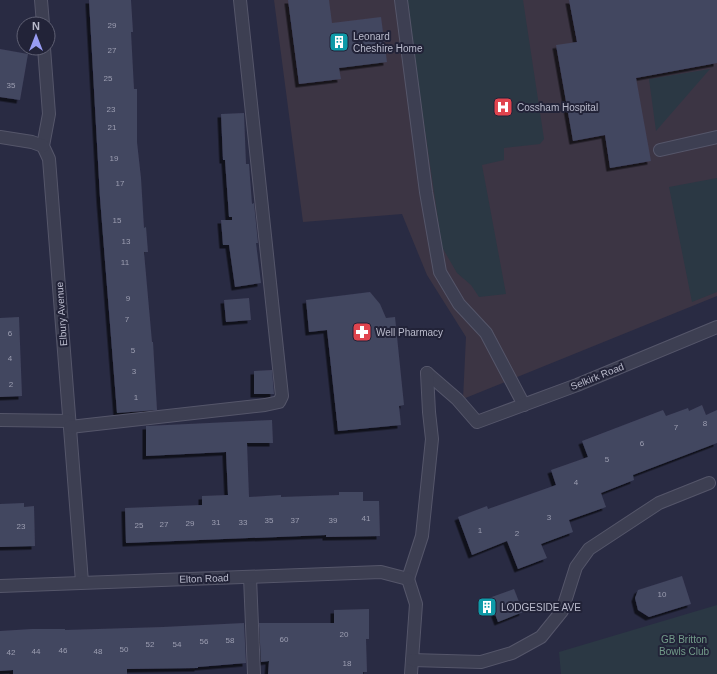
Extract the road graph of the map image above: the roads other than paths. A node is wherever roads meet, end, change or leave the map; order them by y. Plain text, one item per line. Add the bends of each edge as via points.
1 (41, 0) edge
2 (240, 0) edge
3 (401, 0) edge
4 (42, 16) edge
5 (45, 56) edge
6 (0, 137) edge
7 (717, 137) edge
8 (43, 146) junction
9 (660, 150) dead end
10 (717, 327) edge
11 (524, 405) junction
12 (0, 420) edge
13 (70, 424) junction
14 (709, 483) dead end
15 (250, 577) junction
16 (408, 579) junction
17 (82, 582) junction
18 (0, 586) edge
19 (412, 660) junction
20 (254, 674) edge
21 (411, 674) edge

1 - 4 street
2 - 13 street via 282,396 279,402 265,405
3 - 11 street via 426,192 440,272 459,304 486,333
5 - 8 street, Elbury Avenue via 49,114
6 - 8 street
7 - 9 street
8 - 13 street, Elbury Avenue via 49,159
10 - 11 street, Selkirk Road
11 - 16 street, Selkirk Road via 477,422 457,398 427,374 432,439 422,536
12 - 13 street
13 - 17 street, Elbury Avenue
14 - 19 street via 659,503 589,549 576,567 562,611 540,637 512,653 481,662
15 - 16 street, Elton Road via 381,572
15 - 17 street, Elton Road
15 - 20 street
16 - 19 street via 416,604
17 - 18 street, Elton Road
19 - 21 street

